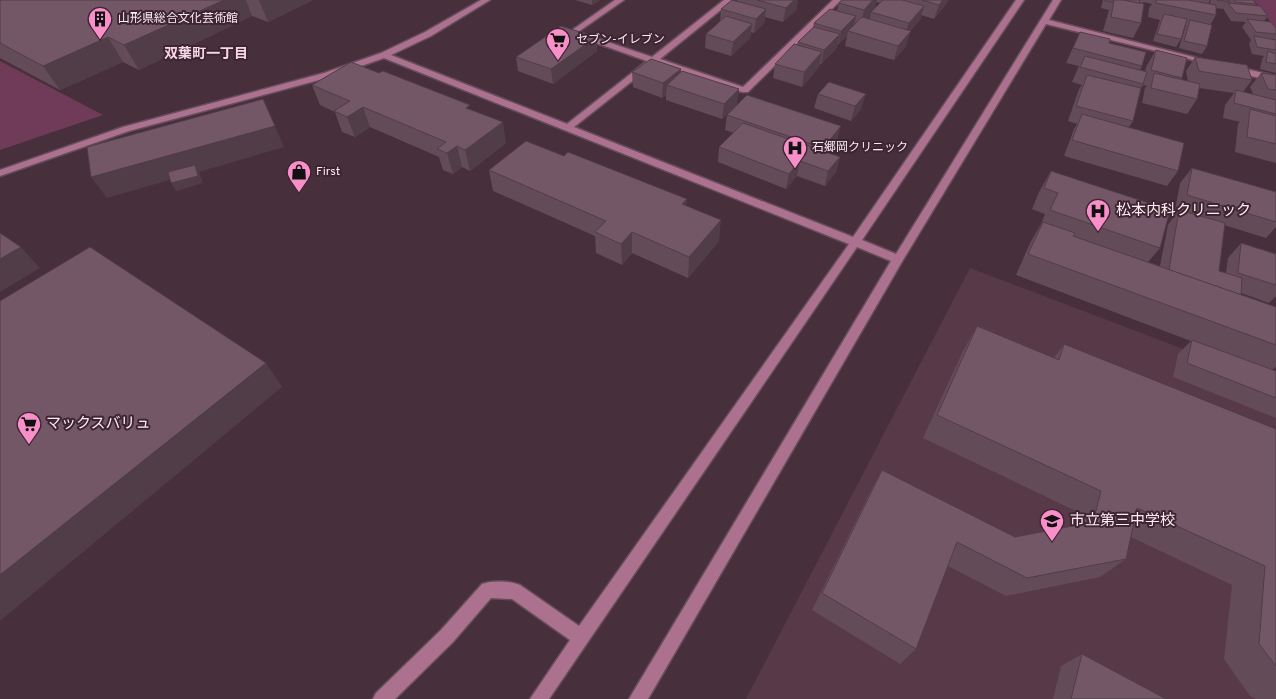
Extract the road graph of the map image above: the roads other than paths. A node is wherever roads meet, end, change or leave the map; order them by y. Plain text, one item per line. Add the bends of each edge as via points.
1 (486, 0) edge
2 (620, 0) edge
3 (729, 0) edge
4 (837, 0) edge
5 (1020, 0) edge
6 (1057, 0) edge
7 (1044, 21) junction
8 (384, 55) junction
9 (654, 61) junction
10 (1218, 65) edge
11 (1228, 67) edge
12 (1276, 80) edge
13 (569, 128) junction
14 (0, 173) edge
15 (856, 241) junction
16 (898, 259) junction
17 (582, 638) junction
18 (382, 699) edge
19 (539, 699) edge
20 (638, 699) edge

1 - 8 street
2 - 9 street via 572,33
3 - 9 street
4 - 9 street via 745,90
5 - 15 street
6 - 7 street
7 - 10 street
7 - 16 street
8 - 13 street
8 - 14 street via 327,76 126,129
9 - 13 street
11 - 12 street
13 - 15 street
15 - 16 street
15 - 17 street
16 - 20 street
17 - 18 street via 514,591 488,590
17 - 19 street

